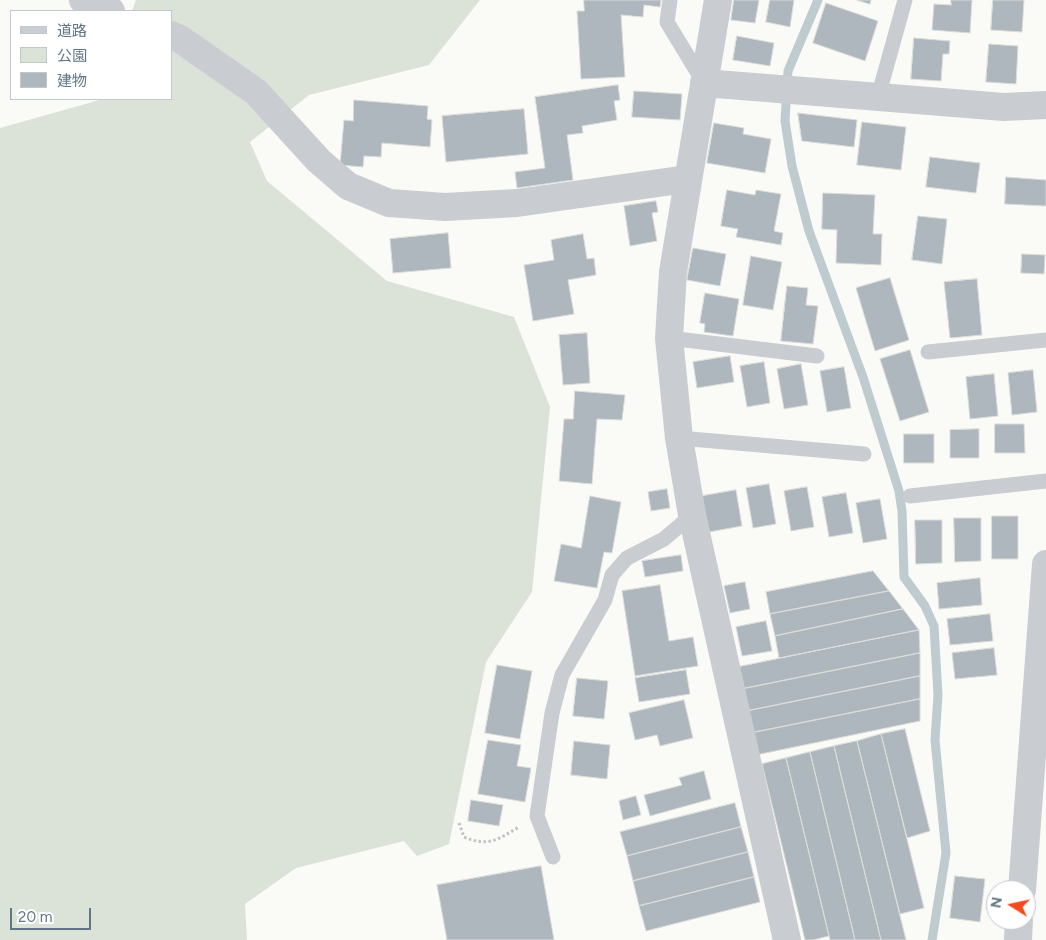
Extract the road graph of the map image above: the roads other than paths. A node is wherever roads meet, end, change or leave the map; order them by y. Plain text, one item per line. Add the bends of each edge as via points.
1 (83, 0) edge
2 (670, 0) edge
3 (718, 0) edge
4 (905, 0) edge
5 (108, 10) edge
6 (172, 35) edge
7 (704, 83) junction
8 (878, 97) junction
9 (1046, 105) edge
10 (687, 180) junction
11 (669, 338) junction
12 (1046, 340) edge
13 (928, 352) dead end
14 (817, 356) dead end
15 (679, 438) junction
16 (864, 454) dead end
17 (1046, 481) edge
18 (910, 496) dead end
19 (692, 515) junction
20 (1046, 564) edge
21 (1044, 608) edge
22 (553, 856) dead end
23 (1023, 880) edge
24 (787, 940) edge

1 - 5 street
2 - 7 lane via 667,22
3 - 7 street
4 - 8 lane
6 - 10 street via 256,92 319,161 348,186 389,204 445,207 518,204
7 - 8 street
7 - 10 street
8 - 9 street via 1004,106
10 - 11 street via 673,272
11 - 14 lane
11 - 15 street
12 - 13 lane
15 - 16 lane
15 - 19 street
17 - 18 lane
19 - 22 lane via 664,539 627,558 612,575 605,600 562,675 552,713 537,816
19 - 24 street
20 - 21 street
21 - 23 street

